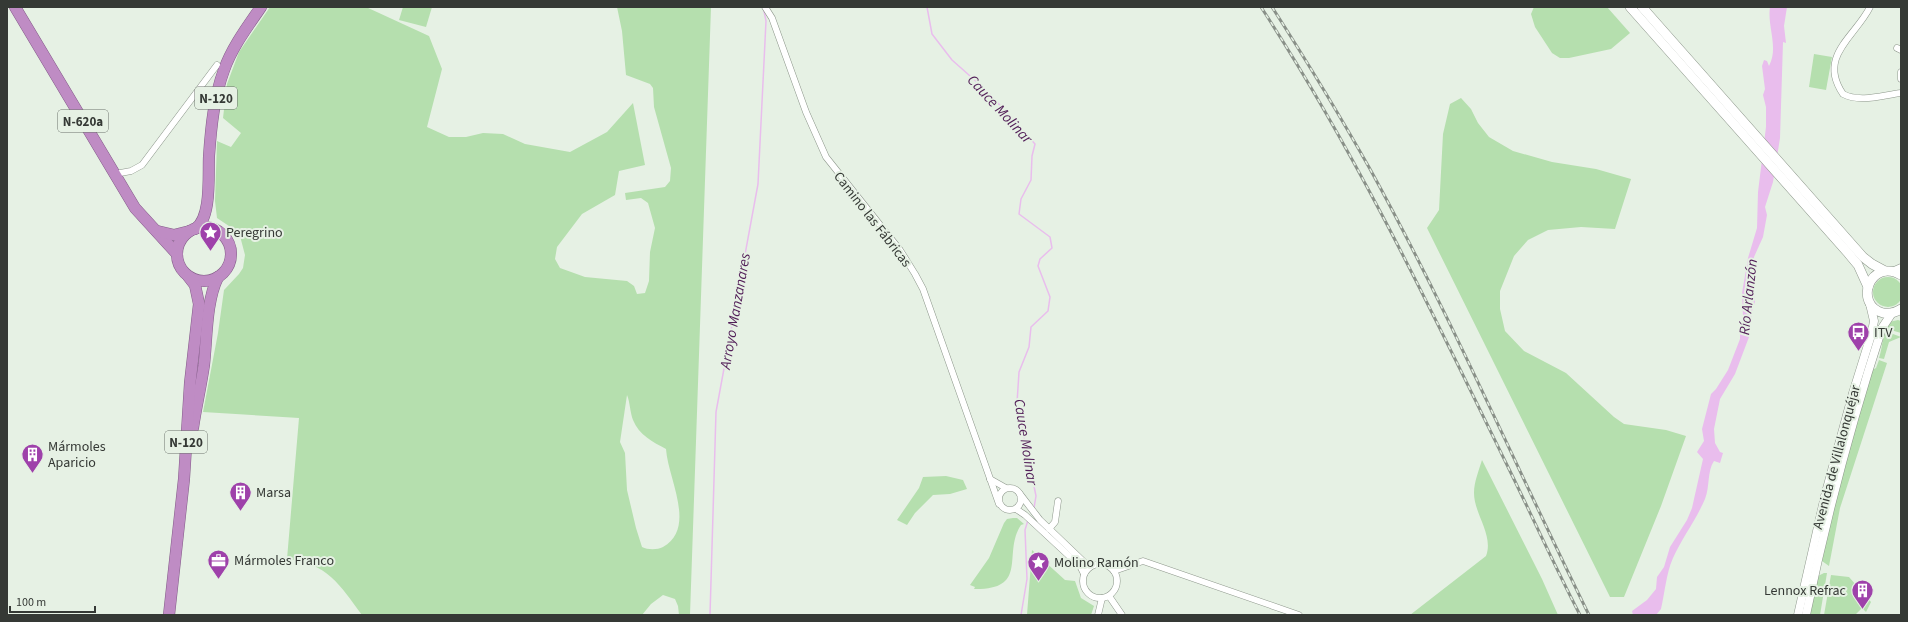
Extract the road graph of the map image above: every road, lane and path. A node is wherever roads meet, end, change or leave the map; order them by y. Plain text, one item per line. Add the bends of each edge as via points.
1 (15, 7) edge
2 (261, 7) edge
3 (765, 7) edge
4 (1630, 7) edge
5 (1642, 7) edge
6 (1870, 7) edge
7 (217, 65) dead end
8 (1901, 72) edge
9 (1901, 79) edge
10 (1901, 93) edge
11 (115, 174) junction
12 (208, 200) junction
13 (193, 230) junction
14 (156, 231) junction
15 (219, 232) junction
16 (178, 254) junction
17 (1895, 271) edge
18 (188, 276) junction
19 (218, 278) junction
20 (1868, 287) junction
21 (1869, 300) junction
22 (1897, 313) edge
23 (990, 479) junction
24 (1006, 488) junction
25 (1020, 494) junction
26 (1058, 501) dead end
27 (181, 502) junction
28 (999, 504) junction
29 (1016, 509) junction
30 (1049, 529) junction
31 (1091, 566) junction
32 (1114, 571) junction
33 (1084, 574) junction
34 (1109, 596) junction
35 (1102, 598) junction
36 (169, 615) edge
37 (1098, 615) edge
38 (1122, 615) edge
39 (1299, 615) edge
40 (1798, 615) edge
41 (1806, 615) edge

1 - 11 highway, N-620a
2 - 12 highway, N-120 via 231,54 221,78 211,127
3 - 23 street, Camino las Fábricas via 772,18 806,112 826,157 916,274
4 - 20 main road via 1855,261
5 - 17 main road via 1867,261
6 - 10 street via 1838,52 1834,66 1840,90 1846,96 1862,98
7 - 11 street via 142,165 131,171
8 - 9 street
11 - 14 highway, N-620a via 135,208
12 - 13 highway, N-120 via 201,224
12 - 15 highway, N-120 via 212,218
13 - 14 highway via 174,235
13 - 15 highway via 208,227
13 - 16 highway, N-120 via 180,242
14 - 16 highway, N-620a
15 - 19 highway, N-120 via 229,243 231,254 227,268
16 - 18 highway, N-120 via 179,264
17 - 20 main road via 1873,277
18 - 19 highway via 203,281
18 - 27 highway, N-120 via 195,285 199,304
19 - 27 highway, N-120 via 211,303 199,399
20 - 21 main road
21 - 22 main road via 1876,310
21 - 40 street, Avenida de Villalonquéjar via 1874,321 1872,332 1825,496
22 - 41 street, Avenida de Villalonquéjar via 1885,321 1882,328 1850,434 1822,540
23 - 24 street
23 - 28 street, Camino las Fábricas
24 - 25 street via 1014,489
24 - 28 street via 999,496
25 - 29 street via 1020,502
25 - 30 street
26 - 30 street via 1056,518
27 - 36 highway, N-120
28 - 29 street via 1007,510
29 - 33 street via 1080,566
30 - 31 street
31 - 32 street via 1106,564
31 - 33 street
32 - 34 street via 1116,587
32 - 39 street via 1143,561
33 - 35 street via 1083,582 1087,592 1091,596
34 - 35 street
34 - 38 street
35 - 37 street

